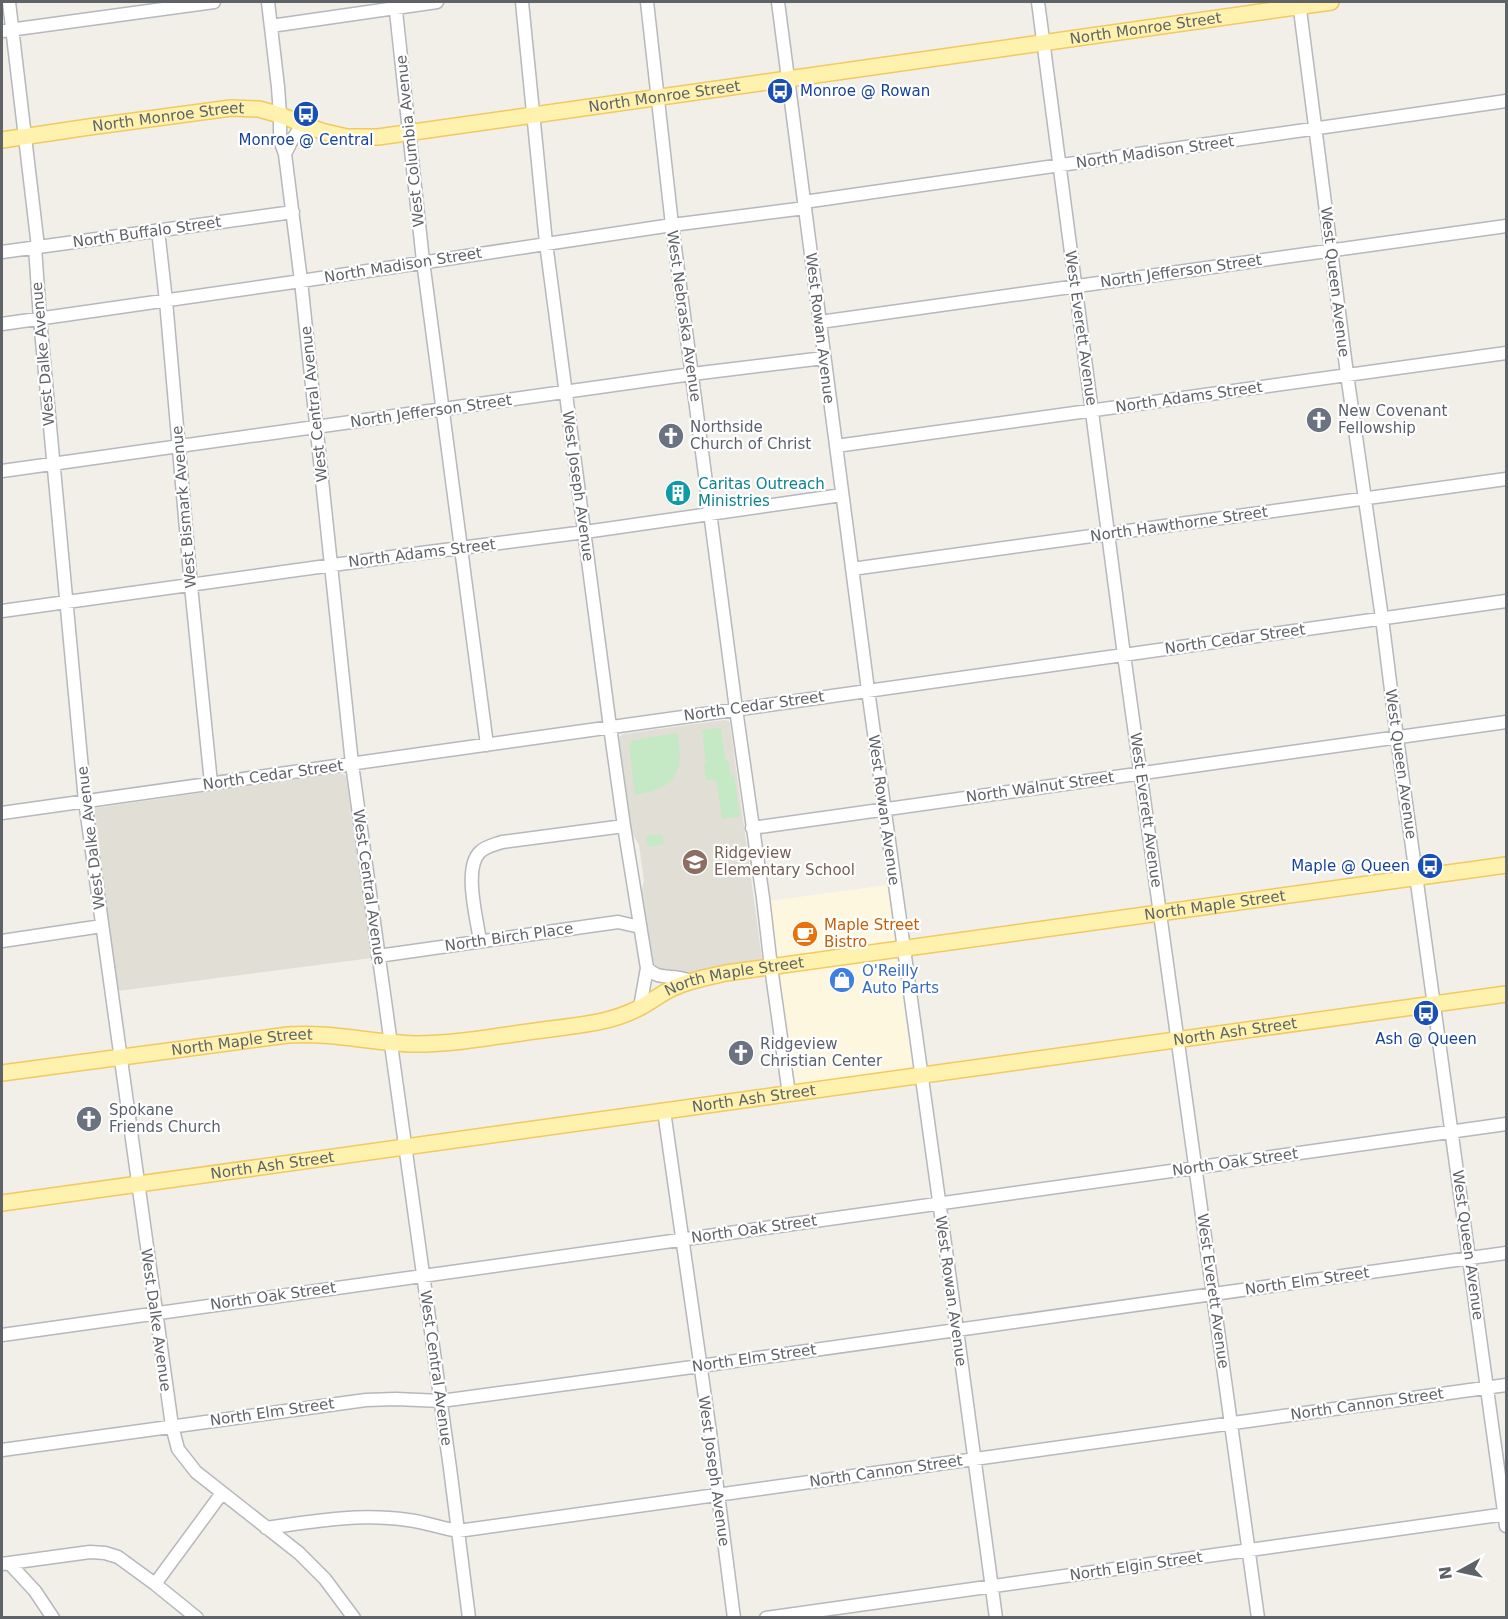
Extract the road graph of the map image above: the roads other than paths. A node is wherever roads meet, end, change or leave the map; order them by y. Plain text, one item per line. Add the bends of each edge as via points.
1 (9, 2) edge
2 (214, 2) edge
3 (268, 2) edge
4 (437, 2) edge
5 (522, 2) edge
6 (647, 2) edge
7 (778, 2) edge
8 (1038, 2) edge
9 (1331, 2) edge
10 (395, 4) edge
11 (1299, 4) edge
12 (271, 26) junction
13 (7, 31) edge
14 (1043, 43) junction
15 (788, 79) junction
16 (658, 98) junction
17 (1506, 101) edge
18 (280, 115) junction
19 (534, 116) junction
20 (303, 124) junction
21 (1315, 129) junction
22 (410, 133) junction
23 (25, 137) junction
24 (2, 140) edge
25 (285, 154) junction
26 (1059, 165) junction
27 (804, 205) junction
28 (293, 212) junction
29 (672, 225) junction
30 (1506, 226) edge
31 (158, 230) junction
32 (546, 243) junction
33 (36, 247) junction
34 (1331, 250) junction
35 (2, 252) edge
36 (423, 261) junction
37 (301, 281) junction
38 (1076, 286) junction
39 (166, 301) junction
40 (40, 319) junction
41 (820, 322) junction
42 (2, 324) edge
43 (1506, 352) edge
44 (824, 358) junction
45 (692, 374) junction
46 (1347, 374) junction
47 (566, 393) junction
48 (442, 410) junction
49 (1092, 411) junction
50 (317, 426) junction
51 (178, 446) junction
52 (836, 446) junction
53 (53, 463) junction
54 (2, 471) edge
55 (1506, 479) edge
56 (842, 495) junction
57 (1364, 499) junction
58 (710, 514) junction
59 (585, 532) junction
60 (1108, 534) junction
61 (460, 548) junction
62 (331, 565) junction
63 (852, 569) junction
64 (191, 586) junction
65 (66, 602) junction
66 (1506, 602) edge
67 (2, 611) edge
68 (1382, 618) junction
69 (1124, 655) junction
70 (867, 690) junction
71 (736, 709) junction
72 (1506, 722) edge
73 (610, 727) junction
74 (1397, 738) junction
75 (487, 745) junction
76 (352, 764) junction
77 (1141, 773) junction
78 (211, 783) junction
79 (86, 801) junction
80 (884, 808) junction
81 (2, 813) edge
82 (624, 826) junction
83 (752, 828) junction
84 (1506, 865) edge
85 (1417, 877) junction
86 (1161, 912) junction
87 (102, 926) junction
88 (640, 927) junction
89 (480, 940) junction
90 (2, 941) edge
91 (903, 949) junction
92 (378, 956) junction
93 (771, 967) junction
94 (647, 968) junction
95 (692, 981) junction
96 (1506, 994) edge
97 (1435, 1004) junction
98 (640, 1007) junction
99 (1179, 1039) junction
100 (391, 1042) junction
101 (121, 1057) junction
102 (2, 1073) edge
103 (922, 1075) junction
104 (789, 1094) junction
105 (664, 1111) junction
106 (1506, 1124) edge
107 (1452, 1131) junction
108 (405, 1147) junction
109 (1195, 1167) junction
110 (137, 1185) junction
111 (2, 1203) edge
112 (939, 1204) junction
113 (683, 1238) junction
114 (1506, 1253) edge
115 (1470, 1258) junction
116 (423, 1275) junction
117 (1214, 1294) junction
118 (155, 1313) junction
119 (957, 1330) junction
120 (2, 1335) edge
121 (700, 1366) junction
122 (1506, 1385) edge
123 (1487, 1388) junction
124 (441, 1401) junction
125 (1230, 1423) junction
126 (172, 1426) junction
127 (2, 1450) edge
128 (974, 1459) junction
129 (222, 1493) junction
130 (717, 1495) junction
131 (1506, 1518) edge
132 (266, 1528) junction
133 (458, 1531) junction
134 (1249, 1550) junction
135 (5, 1564) edge
136 (155, 1584) junction
137 (991, 1586) junction
138 (53, 1617) edge
139 (197, 1617) edge
140 (354, 1617) edge
141 (469, 1617) edge
142 (734, 1617) edge
143 (766, 1617) edge
144 (996, 1617) edge
145 (1258, 1617) edge

1 - 13 street, West Dalke Avenue
2 - 13 street
3 - 12 street, West Central Avenue
4 - 10 street
5 - 19 street, West Joseph Avenue
6 - 16 street, West Nebraska Avenue
7 - 15 street, West Rowan Avenue
8 - 14 street, West Everett Avenue
9 - 11 main road, North Monroe Street
10 - 12 street
10 - 22 street, West Columbia Avenue
11 - 14 main road, North Monroe Street
11 - 21 street, West Queen Avenue
12 - 18 street, West Central Avenue
13 - 23 street, West Dalke Avenue
14 - 15 main road, North Monroe Street
14 - 26 street, West Everett Avenue
15 - 16 main road, North Monroe Street
15 - 27 street, West Rowan Avenue
16 - 19 main road, North Monroe Street
16 - 29 street, West Nebraska Avenue
17 - 21 street, North Madison Street
18 - 20 main road, North Monroe Street
18 - 23 main road, North Monroe Street via 231,108
18 - 25 street, West Central Avenue via 280,140
19 - 22 main road, North Monroe Street
19 - 32 street, West Joseph Avenue
20 - 22 main road, North Monroe Street via 347,137
20 - 25 street
21 - 26 street, North Madison Street
21 - 34 street, West Queen Avenue
22 - 36 street, West Columbia Avenue
23 - 24 main road, North Monroe Street
23 - 33 street, West Dalke Avenue
25 - 28 street, West Central Avenue
26 - 27 street, North Madison Street
26 - 38 street, West Everett Avenue
27 - 29 street, North Madison Street
27 - 41 street, West Rowan Avenue
28 - 31 street, North Buffalo Street
28 - 37 street, West Central Avenue
29 - 32 street, North Madison Street
29 - 45 street, West Nebraska Avenue
30 - 34 street, North Jefferson Street
31 - 33 street, North Buffalo Street
31 - 39 street, West Bismark Avenue
32 - 36 street, North Madison Street
32 - 47 street, West Joseph Avenue
33 - 35 street, North Buffalo Street
33 - 40 street, West Dalke Avenue
34 - 38 street, North Jefferson Street
34 - 46 street, West Queen Avenue
36 - 37 street, North Madison Street
36 - 48 street, West Columbia Avenue
37 - 39 street, North Madison Street
37 - 50 street, West Central Avenue
38 - 41 street, North Jefferson Street
38 - 49 street, West Everett Avenue
39 - 40 street, North Madison Street
39 - 51 street, West Bismark Avenue
40 - 42 street, North Madison Street
40 - 53 street, West Dalke Avenue
41 - 44 street, West Rowan Avenue
43 - 46 street, North Adams Street
44 - 45 street, North Jefferson Street
44 - 52 street, West Rowan Avenue
45 - 47 street, North Jefferson Street
45 - 58 street, West Nebraska Avenue
46 - 49 street, North Adams Street
46 - 57 street, West Queen Avenue
47 - 48 street, North Jefferson Street
47 - 59 street, West Joseph Avenue
48 - 50 street, North Jefferson Street
48 - 61 street, West Columbia Avenue
49 - 52 street, North Adams Street
49 - 60 street, West Everett Avenue
50 - 51 street, North Jefferson Street
50 - 62 street, West Central Avenue
51 - 53 street, North Jefferson Street
51 - 64 street, West Bismark Avenue
52 - 56 street, West Rowan Avenue
53 - 54 street, North Jefferson Street
53 - 65 street, West Dalke Avenue
55 - 57 street, North Hawthorne Street
56 - 58 street, North Adams Street
56 - 63 street, West Rowan Avenue
57 - 60 street, North Hawthorne Street
57 - 68 street, West Queen Avenue
58 - 59 street, North Adams Street
58 - 71 street, West Nebraska Avenue
59 - 61 street, North Adams Street
59 - 73 street, West Joseph Avenue
60 - 63 street, North Hawthorne Street
60 - 69 street, West Everett Avenue
61 - 62 street, North Adams Street
61 - 75 street, West Columbia Avenue
62 - 64 street, North Adams Street
62 - 76 street, West Central Avenue
63 - 70 street, West Rowan Avenue
64 - 65 street, North Adams Street
64 - 78 street, West Bismark Avenue
65 - 67 street, North Adams Street
65 - 79 street, West Dalke Avenue
66 - 68 street, North Cedar Street
68 - 69 street, North Cedar Street
68 - 74 street, West Queen Avenue
69 - 70 street, North Cedar Street
69 - 77 street, West Everett Avenue
70 - 71 street, North Cedar Street
70 - 80 street, West Rowan Avenue
71 - 73 street, North Cedar Street
71 - 83 street, West Nebraska Avenue
72 - 74 street, North Walnut Street
73 - 75 street, North Cedar Street
73 - 82 street, West Joseph Avenue
74 - 77 street, North Walnut Street
74 - 85 street, West Queen Avenue
75 - 76 street, North Cedar Street
76 - 78 street, North Cedar Street
76 - 92 street, West Central Avenue
77 - 80 street, North Walnut Street
77 - 86 street, West Everett Avenue
78 - 79 street, North Cedar Street
79 - 81 street, North Cedar Street
79 - 87 street, West Dalke Avenue
80 - 83 street, North Walnut Street
80 - 91 street, West Rowan Avenue
82 - 88 street, West Joseph Avenue
82 - 89 street via 487,846 476,856 471,879
83 - 93 street, West Nebraska Avenue
84 - 85 main road, North Maple Street
85 - 86 main road, North Maple Street
85 - 97 street, West Queen Avenue
86 - 91 main road, North Maple Street
86 - 99 street, West Everett Avenue
87 - 90 street
87 - 101 street, West Dalke Avenue
88 - 89 street, North Birch Place via 618,922
88 - 94 street, West Joseph Avenue
89 - 92 street, North Birch Place
91 - 93 main road, North Maple Street
91 - 103 street, West Rowan Avenue
92 - 100 street, West Central Avenue
93 - 95 main road, North Maple Street
93 - 104 street, West Nebraska Avenue
94 - 95 street via 660,977
94 - 98 street, West Joseph Avenue
95 - 98 main road, North Maple Street
96 - 97 main road, North Ash Street
97 - 99 main road, North Ash Street
97 - 107 street, West Queen Avenue
98 - 100 main road, North Maple Street via 618,1017 564,1027 437,1044
99 - 103 main road, North Ash Street
99 - 109 street, West Everett Avenue
100 - 101 main road, North Maple Street via 288,1035
100 - 108 street, West Central Avenue
101 - 102 main road, North Maple Street
101 - 110 street, West Dalke Avenue
103 - 104 main road, North Ash Street
103 - 112 street, West Rowan Avenue
104 - 105 main road, North Ash Street
105 - 108 main road, North Ash Street
105 - 113 street, West Joseph Avenue
106 - 107 street, North Oak Street
107 - 109 street, North Oak Street
107 - 115 street, West Queen Avenue
108 - 110 main road, North Ash Street
108 - 116 street, West Central Avenue
109 - 112 street, North Oak Street
109 - 117 street, West Everett Avenue
110 - 111 main road, North Ash Street
110 - 118 street, West Dalke Avenue
112 - 113 street, North Oak Street
112 - 119 street, West Rowan Avenue
113 - 116 street, North Oak Street
113 - 121 street, West Joseph Avenue
114 - 115 street, North Elm Street
115 - 117 street, North Elm Street
115 - 123 street, West Queen Avenue
116 - 118 street, North Oak Street
116 - 124 street, West Central Avenue
117 - 119 street, North Elm Street
117 - 125 street, West Everett Avenue
118 - 120 street, North Oak Street
118 - 126 street, West Dalke Avenue
119 - 121 street, North Elm Street
119 - 128 street, West Rowan Avenue
121 - 124 street, North Elm Street
121 - 130 street, West Joseph Avenue
122 - 123 street, North Cannon Street
123 - 125 street, North Cannon Street
123 - 131 street, West Queen Avenue
124 - 126 street, North Elm Street via 366,1400
124 - 133 street, West Central Avenue
125 - 128 street, North Cannon Street
125 - 134 street, West Everett Avenue
126 - 127 street, North Elm Street
126 - 129 street, West Dalke Avenue via 178,1449 196,1472
128 - 130 street, North Cannon Street
128 - 137 street, West Rowan Avenue
129 - 132 street, West Dalke Avenue
129 - 136 street
130 - 133 street, North Cannon Street
130 - 142 street, West Joseph Avenue
131 - 134 street, North Elgin Street
132 - 133 street, North Cannon Street via 343,1517 382,1517
132 - 140 street, West Dalke Avenue via 325,1579
133 - 141 street, West Central Avenue
134 - 137 street, North Elgin Street
134 - 145 street, West Everett Avenue
135 - 136 street via 105,1552
135 - 138 street via 35,1591
136 - 139 street
137 - 143 street, North Elgin Street
137 - 144 street, West Rowan Avenue

